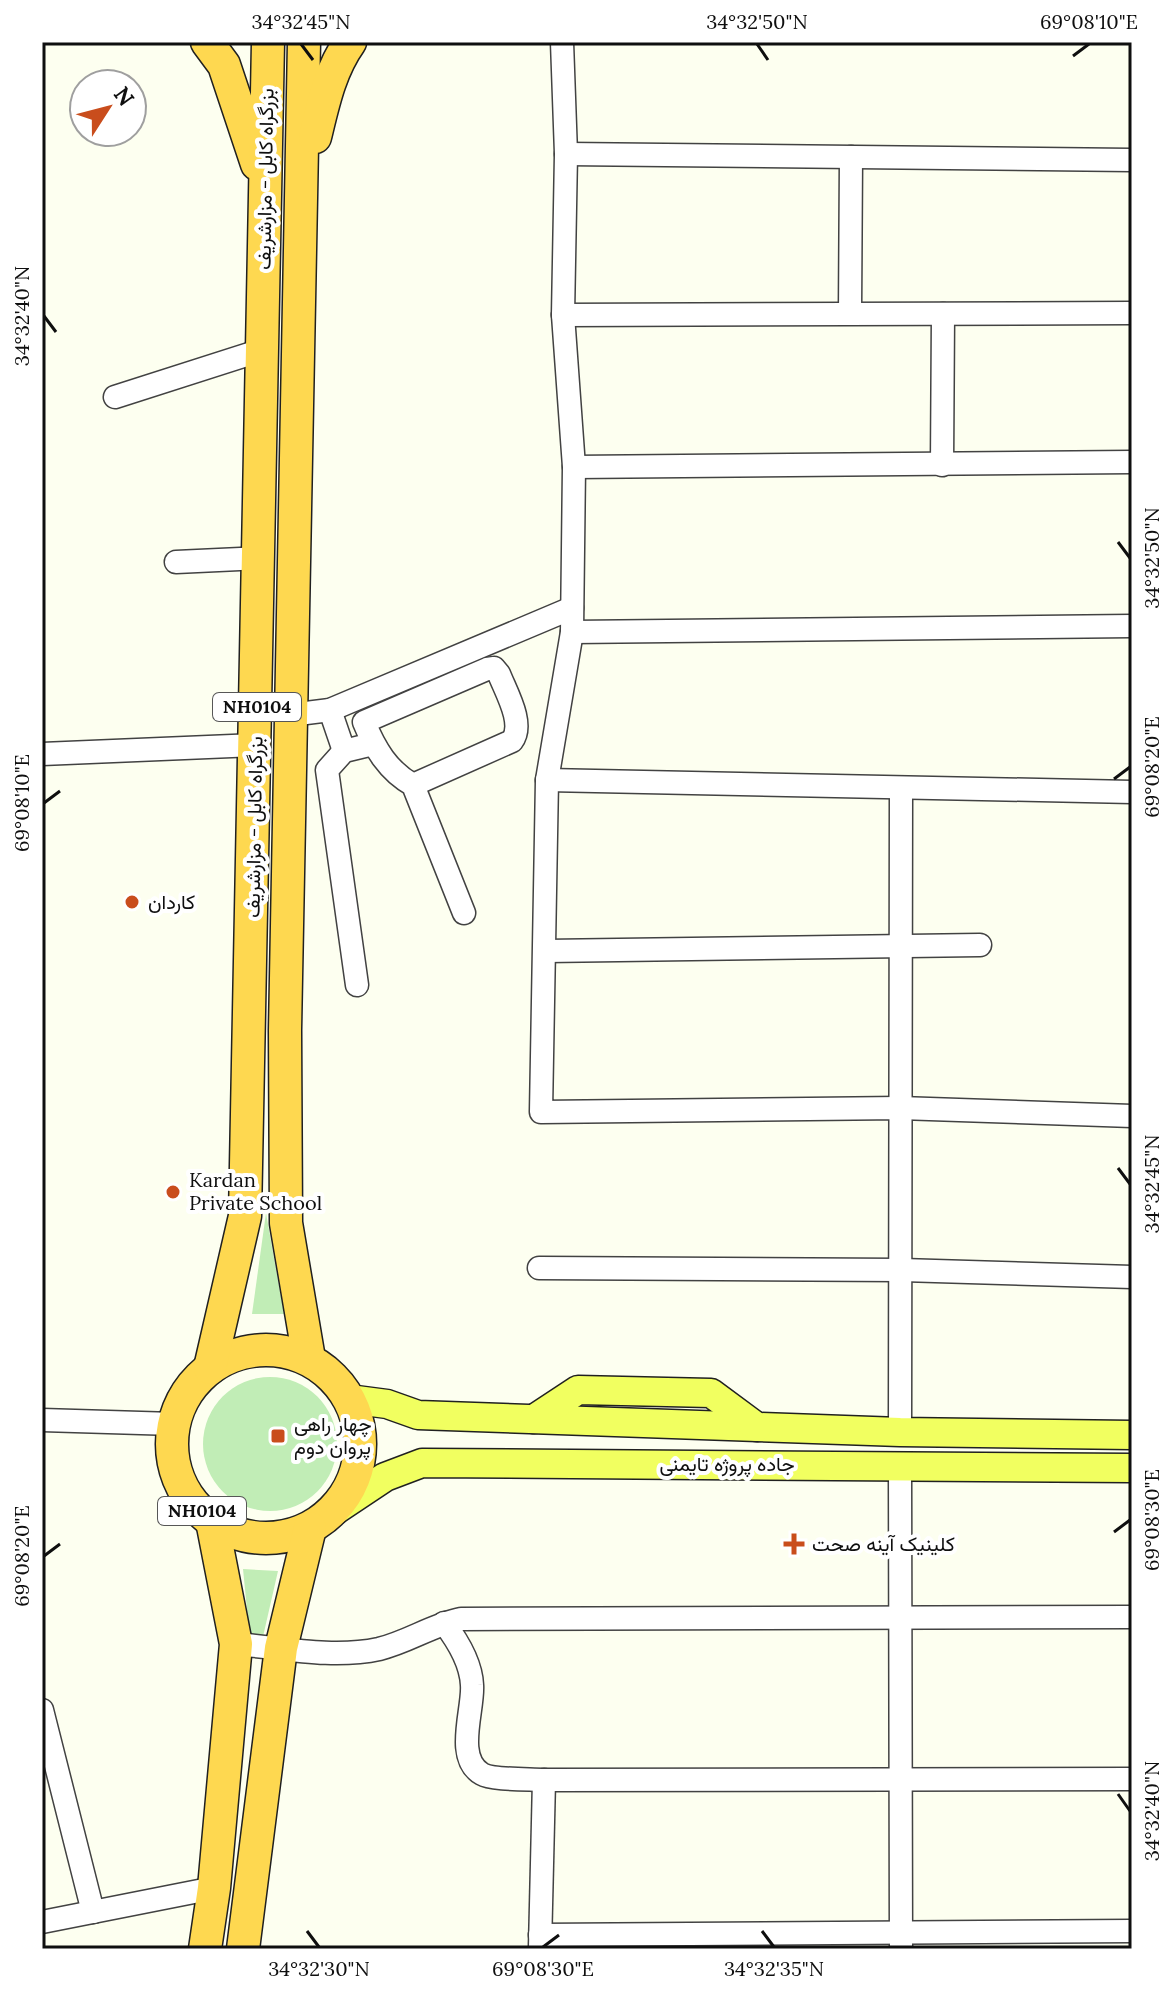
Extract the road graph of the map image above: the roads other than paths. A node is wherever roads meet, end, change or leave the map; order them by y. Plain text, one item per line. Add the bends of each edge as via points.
1 (207, 42) edge
2 (268, 42) edge
3 (304, 42) edge
4 (350, 42) edge
5 (562, 42) edge
6 (566, 154) junction
7 (851, 157) junction
8 (1132, 160) edge
9 (265, 188) junction
10 (301, 190) junction
11 (850, 313) junction
12 (1132, 313) edge
13 (943, 314) junction
14 (563, 315) junction
15 (262, 350) junction
16 (115, 397) dead end
17 (1132, 462) edge
18 (942, 465) junction
19 (574, 467) junction
20 (259, 558) junction
21 (176, 562) dead end
22 (572, 608) junction
23 (1132, 626) edge
24 (572, 632) junction
25 (330, 710) junction
26 (290, 715) junction
27 (373, 744) junction
28 (256, 745) junction
29 (344, 751) junction
30 (42, 754) edge
31 (290, 764) junction
32 (327, 770) junction
33 (547, 780) junction
34 (413, 785) junction
35 (901, 788) junction
36 (1132, 792) edge
37 (464, 913) dead end
38 (900, 945) junction
39 (980, 945) dead end
40 (546, 951) junction
41 (357, 985) dead end
42 (900, 1108) junction
43 (1132, 1116) edge
44 (539, 1268) dead end
45 (902, 1270) junction
46 (1132, 1277) edge
47 (309, 1359) junction
48 (210, 1368) junction
49 (349, 1399) junction
50 (42, 1420) edge
51 (174, 1424) junction
52 (900, 1432) junction
53 (1132, 1435) edge
54 (900, 1465) junction
55 (1132, 1468) edge
56 (322, 1520) junction
57 (212, 1521) junction
58 (1132, 1617) edge
59 (900, 1619) junction
60 (444, 1623) junction
61 (236, 1644) junction
62 (281, 1648) junction
63 (42, 1710) edge
64 (1132, 1779) edge
65 (544, 1780) junction
66 (901, 1780) junction
67 (214, 1888) junction
68 (93, 1912) junction
69 (42, 1922) edge
70 (1132, 1931) edge
71 (901, 1941) edge
72 (540, 1942) edge
73 (205, 1949) edge
74 (243, 1949) edge

1 - 9 highway via 224,65
2 - 9 highway, بزرگراه کابل - مزارشریف / NH0104
3 - 10 highway, بزرگراه کابل - مزارشریف / NH0104
4 - 10 highway via 326,92
5 - 6 street
6 - 7 street
6 - 14 street
7 - 8 street
7 - 11 street
9 - 15 highway, بزرگراه کابل - مزارشریف / NH0104
10 - 26 highway, بزرگراه کابل - مزارشریف / NH0104
11 - 13 street
11 - 14 street
12 - 13 street
13 - 18 street
14 - 19 street
15 - 16 street
15 - 20 highway, بزرگراه کابل - مزارشریف / NH0104
17 - 18 street
18 - 19 street
19 - 22 street
20 - 21 street
20 - 28 highway, بزرگراه کابل - مزارشریف / NH0104
22 - 24 street
22 - 25 street
23 - 24 street
24 - 33 street
25 - 26 street
25 - 29 street
26 - 31 highway, بزرگراه کابل - مزارشریف / NH0104
27 - 29 street
27 - 34 street via 396,776
27 - 34 street via 364,722 494,668 517,734 512,741
28 - 30 street
28 - 48 highway, بزرگراه کابل - مزارشریف / NH0104 via 245,1216
29 - 32 street
31 - 32 street
31 - 47 highway, بزرگراه کابل - مزارشریف / NH0104 via 286,1223
32 - 41 street
33 - 35 street
33 - 40 street
34 - 37 street
35 - 36 street
35 - 38 street
38 - 39 street
38 - 40 street
38 - 42 street
40 - 42 street via 541,1112
42 - 43 street
42 - 45 street
44 - 45 street
45 - 46 street
45 - 52 street
47 - 48 highway, NH0104 via 275,1349 252,1351
47 - 49 highway, NH0104 via 332,1376
48 - 51 highway, NH0104 via 187,1393
49 - 52 main road, جاده پروژه تایمنی via 418,1415
49 - 56 highway, NH0104 via 361,1437 355,1477
50 - 51 street
51 - 57 highway, NH0104 via 173,1461 187,1495
52 - 53 main road, جاده پروژه تایمنی
54 - 55 main road, جاده پروژه تایمنی
54 - 56 main road, جاده پروژه تایمنی via 422,1463 385,1477
54 - 59 street
56 - 57 highway, NH0104 via 277,1538 243,1536
56 - 62 highway, NH0104
57 - 61 highway, NH0104
58 - 59 street
59 - 60 street
59 - 66 street
60 - 62 street via 406,1642 344,1654
60 - 65 street via 460,1646 472,1684 466,1742 472,1765 483,1775
61 - 62 street
61 - 67 highway, NH0104
62 - 74 highway, NH0104
63 - 68 street
64 - 66 street
65 - 66 street
65 - 72 street
66 - 71 street
67 - 68 street
67 - 73 highway, NH0104
68 - 69 street
70 - 71 street
71 - 72 street

